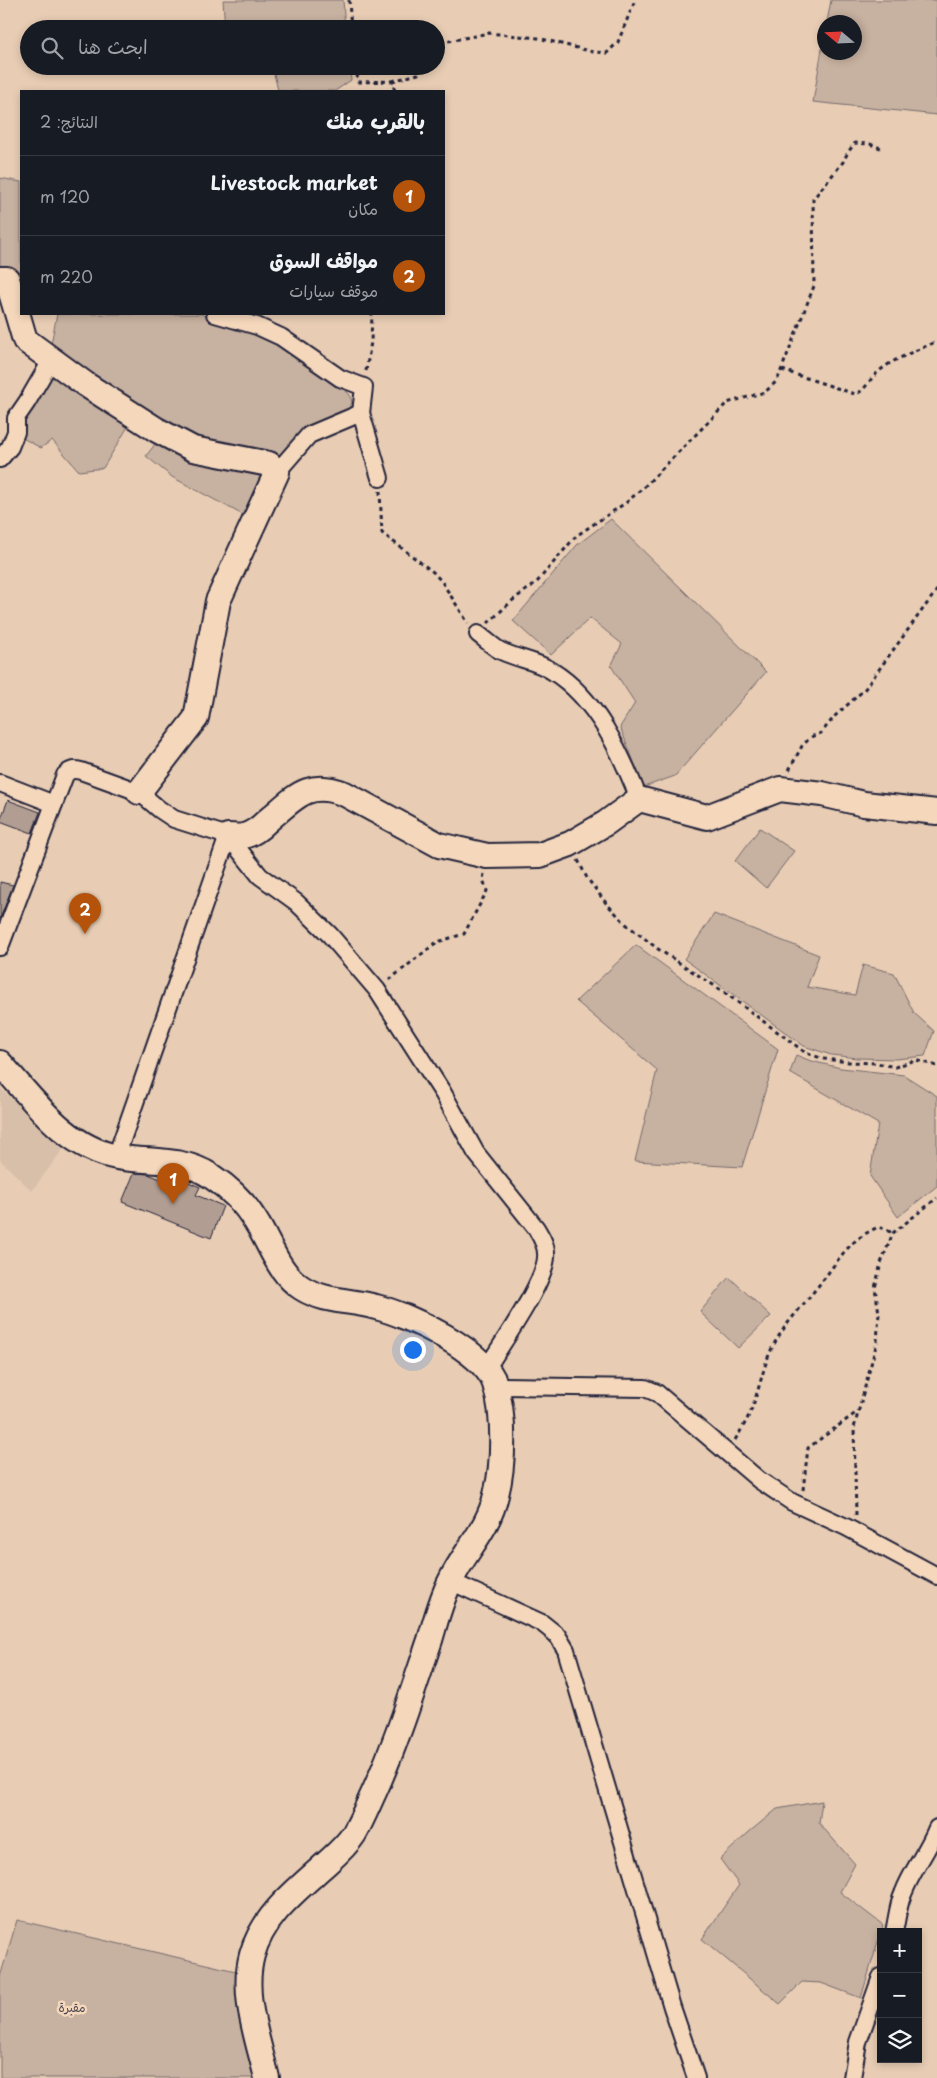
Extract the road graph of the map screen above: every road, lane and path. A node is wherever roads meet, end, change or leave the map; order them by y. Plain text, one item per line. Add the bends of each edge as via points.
1 (350, 0) edge
2 (635, 0) edge
3 (350, 20) edge
4 (445, 42) edge
5 (357, 75) edge
6 (414, 75) edge
7 (392, 81) junction
8 (396, 90) edge
9 (884, 149) dead end
10 (10, 279) edge
11 (218, 315) edge
12 (372, 315) edge
13 (937, 341) edge
14 (52, 360) junction
15 (782, 370) junction
16 (364, 387) junction
17 (361, 413) junction
18 (0, 459) edge
19 (277, 472) junction
20 (380, 478) joint
21 (937, 590) edge
22 (478, 634) junction
23 (0, 782) edge
24 (780, 789) junction
25 (139, 792) junction
26 (639, 799) junction
27 (54, 804) junction
28 (937, 812) edge
29 (228, 836) junction
30 (570, 844) junction
31 (487, 856) junction
32 (0, 947) edge
33 (377, 990) junction
34 (0, 1063) edge
35 (937, 1066) edge
36 (116, 1157) junction
37 (937, 1198) edge
38 (893, 1233) junction
39 (491, 1377) junction
40 (858, 1411) junction
41 (727, 1454) junction
42 (801, 1506) junction
43 (856, 1532) junction
44 (937, 1576) edge
45 (450, 1581) junction
46 (937, 1828) edge
47 (895, 1928) edge
48 (877, 1988) edge
49 (268, 2078) edge
50 (696, 2078) edge
51 (852, 2078) edge

1 - 3 path
2 - 4 path via 618,42 607,53 538,38 490,33
5 - 7 path via 361,84
6 - 7 path
7 - 8 path
9 - 15 path via 855,143 813,200 814,286
10 - 14 street via 25,340
11 - 16 street via 281,337 340,378
12 - 16 path
13 - 15 path via 886,366 873,376 862,392 855,394
14 - 18 street via 16,418 16,432
14 - 19 street via 123,409 193,449 269,464
15 - 22 path via 777,381 765,392 727,403 641,490 576,536 537,582
16 - 17 street
17 - 19 street via 309,435
17 - 20 street
19 - 25 street via 218,602 196,718
20 - 22 path via 382,533 433,572
21 - 24 path via 864,690 836,714 821,733 802,746
22 - 26 street via 499,650 552,671 576,691 605,729
23 - 27 street
24 - 26 street via 707,817
24 - 28 street
25 - 27 street via 73,770 65,775
25 - 29 street via 174,819
26 - 30 street
27 - 32 street
29 - 31 street via 245,836 309,790 330,788 438,845
29 - 33 street via 260,876 296,902 330,935
29 - 36 street
30 - 31 street via 540,855
30 - 35 path via 587,878 626,924 806,1053 824,1059 895,1067 916,1060
31 - 33 path via 483,879 487,891 464,934 437,942
33 - 39 street via 443,1092 476,1153 536,1228 544,1244 546,1253 542,1274
34 - 36 street via 63,1132
36 - 39 street via 174,1162 209,1174 242,1201 282,1269 301,1288 404,1316 464,1349
37 - 38 path
38 - 40 path via 875,1288 877,1342
38 - 41 path via 879,1227 853,1241 796,1312 773,1348 744,1426
39 - 41 street via 645,1388 657,1393
39 - 45 street via 502,1442 496,1496 488,1520
40 - 42 path via 808,1448
40 - 43 path via 854,1428
41 - 42 street via 758,1480
42 - 43 street
43 - 44 street
45 - 49 street via 392,1751 358,1827 341,1850 276,1910 253,1951 249,1990 255,2030
45 - 50 street via 542,1623 557,1635 566,1650
46 - 47 street via 902,1896
48 - 51 street via 858,2042

